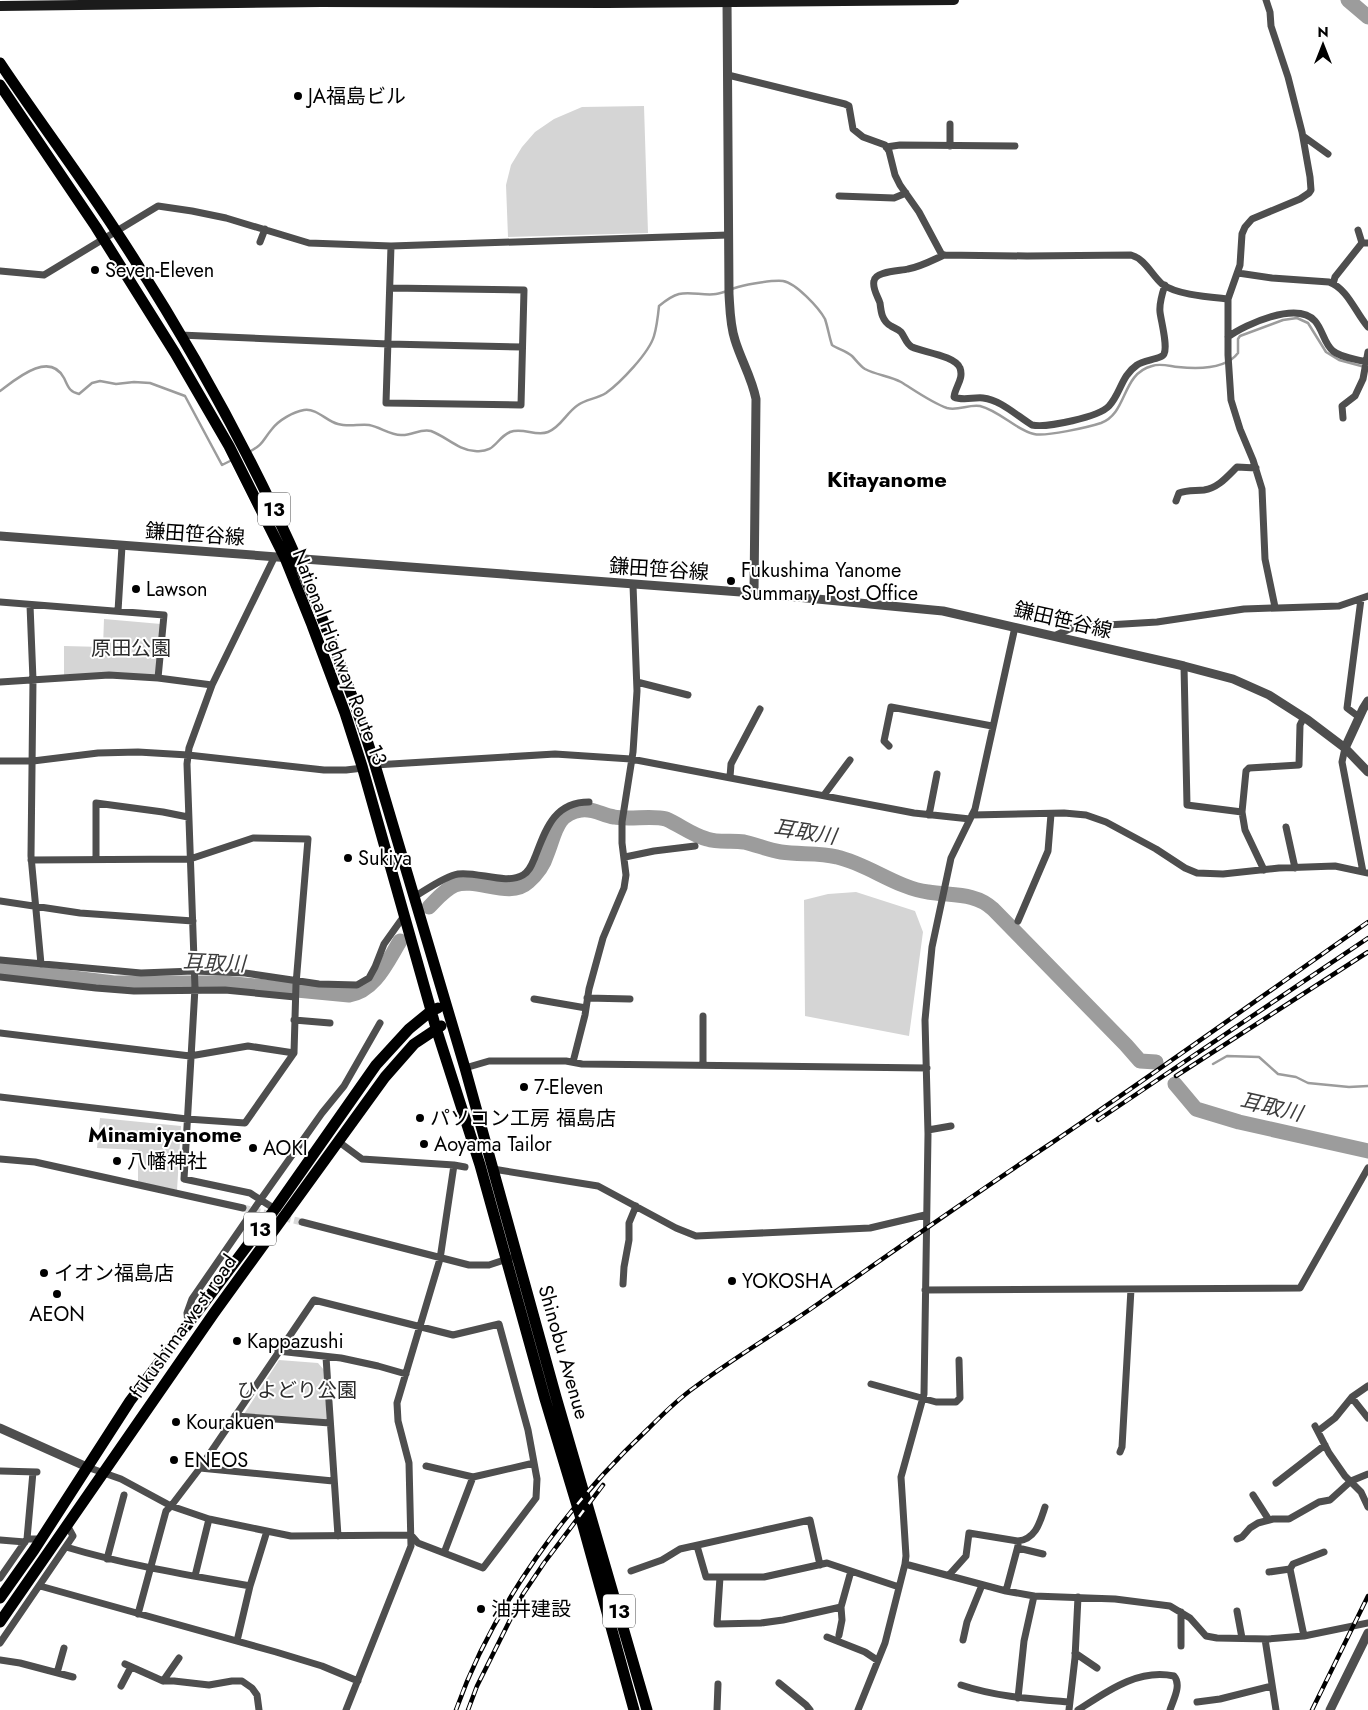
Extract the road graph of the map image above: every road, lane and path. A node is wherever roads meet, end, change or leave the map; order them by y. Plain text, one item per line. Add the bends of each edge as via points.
1 (727, 0) edge
2 (954, 0) edge
3 (1266, 0) edge
4 (321, 1) edge
5 (0, 6) edge
6 (0, 63) edge
7 (728, 75) junction
8 (0, 85) edge
9 (950, 124) dead end
10 (1303, 136) junction
11 (950, 146) junction
12 (1015, 146) dead end
13 (886, 147) junction
14 (1328, 154) dead end
15 (906, 193) junction
16 (839, 196) dead end
17 (266, 229) junction
18 (1358, 230) dead end
19 (116, 231) junction
20 (728, 235) junction
21 (103, 238) junction
22 (260, 242) dead end
23 (1365, 243) edge
24 (391, 246) junction
25 (944, 256) junction
26 (0, 271) edge
27 (1238, 273) junction
28 (1333, 284) junction
29 (1165, 285) junction
30 (390, 288) junction
31 (1228, 299) junction
32 (1368, 327) edge
33 (180, 335) junction
34 (1228, 337) junction
35 (388, 344) junction
36 (522, 347) junction
37 (1368, 352) edge
38 (1366, 366) junction
39 (1343, 418) dead end
40 (1256, 468) junction
41 (1176, 500) dead end
42 (0, 536) edge
43 (122, 546) junction
44 (285, 558) junction
45 (633, 585) junction
46 (754, 593) junction
47 (1365, 598) edge
48 (0, 602) edge
49 (30, 605) junction
50 (1275, 607) junction
51 (118, 612) junction
52 (1015, 627) junction
53 (1054, 636) junction
54 (1184, 666) junction
55 (158, 678) junction
56 (33, 680) junction
57 (0, 682) edge
58 (637, 682) junction
59 (212, 685) junction
60 (688, 694) dead end
61 (1368, 701) edge
62 (760, 709) dead end
63 (1304, 717) junction
64 (1359, 717) junction
65 (992, 726) junction
66 (888, 746) dead end
67 (1345, 748) junction
68 (188, 755) junction
69 (631, 759) junction
70 (850, 760) dead end
71 (0, 761) edge
72 (33, 761) junction
73 (375, 765) junction
74 (363, 768) junction
75 (1368, 772) edge
76 (937, 774) dead end
77 (730, 777) junction
78 (824, 795) junction
79 (589, 802) dead end
80 (1242, 812) junction
81 (929, 814) junction
82 (1051, 814) junction
83 (188, 817) junction
84 (971, 817) junction
85 (1286, 828) dead end
86 (695, 846) dead end
87 (625, 857) junction
88 (96, 859) junction
89 (190, 859) junction
90 (31, 860) junction
91 (1295, 868) junction
92 (1264, 870) junction
93 (1365, 872) edge
94 (414, 897) junction
95 (0, 901) edge
96 (36, 906) junction
97 (404, 916) junction
98 (193, 921) junction
99 (1018, 921) dead end
100 (0, 960) edge
101 (42, 964) junction
102 (195, 973) junction
103 (0, 977) edge
104 (296, 982) junction
105 (195, 989) junction
106 (296, 996) junction
107 (587, 998) junction
108 (534, 999) dead end
109 (630, 999) dead end
110 (446, 1004) junction
111 (586, 1008) junction
112 (432, 1011) junction
113 (703, 1016) dead end
114 (294, 1020) junction
115 (451, 1021) junction
116 (330, 1022) dead end
117 (380, 1023) dead end
118 (436, 1028) junction
119 (0, 1034) edge
120 (294, 1053) junction
121 (190, 1056) junction
122 (573, 1062) junction
123 (703, 1065) junction
124 (465, 1068) junction
125 (927, 1068) junction
126 (344, 1086) junction
127 (355, 1096) junction
128 (0, 1097) edge
129 (187, 1119) junction
130 (951, 1126) dead end
131 (928, 1132) junction
132 (339, 1142) junction
133 (0, 1159) edge
134 (454, 1165) junction
135 (466, 1167) dead end
136 (1368, 1168) edge
137 (493, 1169) junction
138 (261, 1199) junction
139 (636, 1206) junction
140 (243, 1208) tunnel mouth
141 (275, 1209) junction
142 (926, 1215) junction
143 (302, 1222) tunnel mouth
144 (518, 1256) junction
145 (440, 1258) junction
146 (506, 1260) junction
147 (623, 1284) dead end
148 (1132, 1289) junction
149 (925, 1290) junction
150 (188, 1324) junction
151 (420, 1328) junction
152 (278, 1351) junction
153 (326, 1357) junction
154 (960, 1360) dead end
155 (406, 1374) junction
156 (871, 1384) dead end
157 (1367, 1387) edge
158 (923, 1398) junction
159 (1352, 1398) junction
160 (235, 1416) junction
161 (1368, 1418) edge
162 (330, 1423) junction
163 (0, 1428) edge
164 (1325, 1445) junction
165 (1120, 1452) dead end
166 (534, 1463) junction
167 (426, 1466) dead end
168 (87, 1467) junction
169 (200, 1468) junction
170 (0, 1471) edge
171 (103, 1472) junction
172 (1368, 1474) edge
173 (473, 1477) junction
174 (333, 1481) junction
175 (1351, 1481) junction
176 (1276, 1483) dead end
177 (124, 1494) dead end
178 (1253, 1494) dead end
179 (171, 1506) junction
180 (1045, 1507) dead end
181 (1368, 1507) edge
182 (209, 1519) junction
183 (1269, 1520) junction
184 (67, 1524) junction
185 (267, 1531) junction
186 (338, 1536) junction
187 (412, 1536) junction
188 (40, 1539) junction
189 (1237, 1539) dead end
190 (0, 1540) edge
191 (26, 1540) junction
192 (1018, 1544) junction
193 (697, 1546) junction
194 (66, 1547) junction
195 (1324, 1552) dead end
196 (444, 1553) junction
197 (1043, 1554) dead end
198 (107, 1559) junction
199 (904, 1564) junction
200 (820, 1565) junction
201 (151, 1568) junction
202 (1290, 1569) junction
203 (632, 1571) dead end
204 (851, 1571) junction
205 (1269, 1572) dead end
206 (948, 1575) junction
207 (195, 1576) junction
208 (720, 1577) junction
209 (0, 1578) edge
210 (982, 1585) junction
211 (40, 1586) junction
212 (250, 1586) junction
213 (899, 1587) junction
214 (1006, 1591) junction
215 (1034, 1596) junction
216 (1078, 1596) junction
217 (0, 1598) edge
218 (841, 1607) junction
219 (1237, 1611) dead end
220 (1181, 1612) junction
221 (138, 1614) junction
222 (0, 1622) edge
223 (1368, 1623) edge
224 (1368, 1633) edge
225 (839, 1635) dead end
226 (1304, 1636) junction
227 (827, 1637) dead end
228 (1242, 1638) junction
229 (1264, 1639) junction
230 (963, 1640) dead end
231 (237, 1641) junction
232 (0, 1643) edge
233 (1181, 1646) dead end
234 (64, 1648) dead end
235 (1075, 1653) junction
236 (179, 1658) dead end
237 (0, 1660) edge
238 (877, 1660) junction
239 (1097, 1668) dead end
240 (57, 1673) junction
241 (73, 1678) dead end
242 (163, 1681) junction
243 (358, 1681) junction
244 (779, 1683) dead end
245 (718, 1684) dead end
246 (961, 1685) dead end
247 (121, 1686) dead end
248 (1272, 1686) junction
249 (1018, 1698) junction
250 (1197, 1702) dead end
251 (1069, 1706) edge
252 (259, 1710) edge
253 (346, 1710) edge
254 (634, 1710) edge
255 (647, 1710) edge
256 (717, 1710) edge
257 (810, 1710) edge
258 (858, 1710) edge
259 (1078, 1710) edge
260 (1170, 1710) edge
261 (1276, 1710) edge
262 (1330, 1710) edge

1 - 2 main road
1 - 4 main road via 607,3
1 - 7 street
3 - 10 street
4 - 5 main road
6 - 19 highway, National Highway Route 13 / 13
7 - 13 street via 845,104 849,106 852,129
7 - 20 street
8 - 21 highway, National Highway Route 13 / 13
9 - 11 street
10 - 14 street
10 - 27 street via 1310,193 1248,223 1242,234
11 - 12 street
11 - 13 street
13 - 15 street via 895,175
15 - 16 street via 894,198
15 - 25 street
17 - 19 street via 158,206
17 - 22 street
17 - 24 street via 309,243
18 - 23 street
19 - 21 street
19 - 33 highway, National Highway Route 13 / 13
20 - 24 street
20 - 46 street via 732,327 756,399
21 - 26 street via 44,275
21 - 44 highway, National Highway Route 13 / 13 via 229,446
23 - 28 street via 1335,277
24 - 30 street
25 - 29 street via 1130,255 1140,258
25 - 29 street via 875,278 874,288 884,320 899,330 911,346 958,364 960,379 954,398 991,400 1040,427 1102,412 1131,370 1145,360 1164,355 1160,308
27 - 28 street
27 - 31 street
28 - 32 street via 1343,292
29 - 31 street via 1178,291
30 - 35 street
30 - 36 street via 524,290
31 - 34 street
33 - 35 street
33 - 44 highway, National Highway Route 13 / 13 via 237,434 281,524
34 - 38 street via 1240,328 1292,312 1314,320 1333,352
34 - 40 street via 1231,400
35 - 36 street
35 - 36 street via 386,403 521,405
37 - 38 street
38 - 39 street via 1355,396 1342,406
40 - 41 street via 1237,467 1216,486 1179,493
40 - 50 street via 1264,501 1265,559
42 - 43 street, 鎌田笹谷線
43 - 44 street, 鎌田笹谷線
43 - 51 street
44 - 45 street, 鎌田笹谷線
44 - 59 street
44 - 73 highway, National Highway Route 13 / 13 via 336,650
44 - 74 highway, National Highway Route 13 / 13
45 - 46 street, 鎌田笹谷線
45 - 58 street
46 - 52 street, 鎌田笹谷線 via 943,611
47 - 50 street via 1339,606
47 - 64 street via 1347,708
48 - 49 street
49 - 51 street
49 - 56 street
50 - 53 street via 1152,622 1074,627
51 - 55 street via 164,615
52 - 53 street, 鎌田笹谷線
52 - 65 street
53 - 54 street, 鎌田笹谷線
54 - 63 street, 鎌田笹谷線 via 1253,686
54 - 80 street via 1187,805
55 - 56 street via 109,675
55 - 59 street
56 - 57 street
56 - 72 street
58 - 60 street
58 - 69 street
59 - 68 street
61 - 64 street
62 - 77 street via 731,764
63 - 67 street, 鎌田笹谷線
63 - 80 street via 1300,726 1299,764 1249,768
64 - 67 street
65 - 66 street via 891,707 884,741
65 - 84 street
67 - 75 street, 鎌田笹谷線
67 - 93 street via 1342,762
68 - 72 street via 110,752
68 - 74 street via 324,770
68 - 83 street
69 - 73 street via 555,754
69 - 77 street
69 - 87 street via 622,822
70 - 78 street
71 - 72 street
72 - 90 street
73 - 94 highway, National Highway Route 13 / 13
74 - 97 highway, National Highway Route 13 / 13
76 - 81 street
77 - 78 street
78 - 81 street
79 - 94 street via 573,804 558,812 542,838 530,868 523,875 510,878 458,874
80 - 92 street via 1245,830
81 - 84 street
82 - 84 street
82 - 92 street via 1086,815 1106,822 1198,873
82 - 99 street via 1048,851
83 - 88 street via 96,804
83 - 89 street
84 - 125 street via 951,858 932,947 926,1020
85 - 91 street
86 - 87 street
87 - 107 street via 624,888 603,938
88 - 89 street
88 - 90 street
89 - 98 street
89 - 104 street via 253,838 308,839
90 - 96 street
91 - 92 street
91 - 93 street via 1335,866
94 - 110 highway, National Highway Route 13 / 13
95 - 96 street
96 - 98 street via 80,913
96 - 101 street
97 - 104 street via 384,944 373,972 364,982 349,986
97 - 112 highway, National Highway Route 13 / 13
98 - 102 street
100 - 101 street
101 - 102 street via 141,973
102 - 104 street via 245,973
102 - 105 street
103 - 105 street via 134,991
104 - 106 street
105 - 106 street
105 - 121 street
106 - 114 street
107 - 109 street
107 - 111 street
108 - 111 street
110 - 112 highway, fukushima-west road / 13
110 - 115 highway, Shinobu Avenue / 13
111 - 122 street
112 - 118 highway, Shinobu Avenue / 13
112 - 127 highway, fukushima-west road / 13 via 409,1029 376,1065
113 - 123 street
114 - 116 street
114 - 120 street
115 - 118 highway, fukushima-west road / 13
115 - 124 highway, Shinobu Avenue / 13
117 - 126 street
118 - 132 highway, fukushima-west road / 13 via 414,1044 391,1070
118 - 146 highway, Shinobu Avenue / 13 via 480,1165
119 - 121 street
120 - 121 street via 248,1046
120 - 129 street via 245,1123
121 - 129 street
122 - 123 street
122 - 124 street via 490,1061
123 - 125 street
124 - 137 highway, Shinobu Avenue / 13
125 - 131 street
126 - 127 street
126 - 138 street
127 - 141 highway, fukushima-west road / 13
128 - 129 street
129 - 138 street via 184,1180 250,1193
130 - 131 street
131 - 142 street
132 - 134 street via 362,1159
132 - 171 highway, fukushima-west road / 13
133 - 140 street via 35,1162
134 - 135 street
134 - 145 street
136 - 148 street via 1300,1288
137 - 139 street via 598,1186
137 - 144 highway, Shinobu Avenue / 13
138 - 141 street
138 - 150 street via 192,1300
139 - 142 street via 696,1236 870,1228
139 - 147 street via 629,1223
141 - 150 highway, fukushima-west road / 13
142 - 149 street
143 - 145 street
144 - 146 street
144 - 255 highway, Shinobu Avenue / 13
145 - 146 street via 475,1266
145 - 151 street
146 - 254 highway, Shinobu Avenue / 13
148 - 149 street
148 - 165 street
149 - 158 street
150 - 168 highway, fukushima-west road / 13 via 130,1401
151 - 152 street via 314,1300
151 - 155 street
151 - 166 street via 453,1335 499,1324
152 - 153 street
152 - 160 street
153 - 155 street
153 - 162 street
154 - 158 street via 960,1398 956,1402
155 - 187 street via 397,1414 409,1463
156 - 158 street
157 - 159 street
158 - 199 street via 901,1477
159 - 161 street
159 - 164 street via 1334,1418 1317,1428
160 - 162 street
160 - 169 street
162 - 174 street
163 - 168 street
164 - 175 street
164 - 176 street
166 - 173 street
166 - 196 street via 538,1479 536,1498 483,1568
167 - 173 street
168 - 171 street
168 - 188 highway, fukushima-west road / 13
169 - 174 street
169 - 179 street
170 - 191 street via 35,1472
171 - 179 street via 121,1478
171 - 184 highway, fukushima-west road / 13
172 - 175 street
173 - 196 street
174 - 186 street
175 - 181 street
175 - 183 street via 1330,1500 1319,1502 1289,1519
177 - 198 street
178 - 183 street
179 - 182 street
179 - 201 street via 166,1511
180 - 192 street via 1037,1530
182 - 185 street
182 - 207 street
183 - 189 street via 1258,1523
184 - 194 street via 73,1536
184 - 222 highway, fukushima-west road / 13
185 - 186 street via 291,1536
185 - 212 street
186 - 187 street
187 - 196 street via 418,1543
187 - 243 street via 411,1546
188 - 191 street
188 - 217 highway, fukushima-west road / 13
190 - 191 street
191 - 209 street
192 - 197 street
192 - 206 street via 969,1533 966,1556
192 - 214 street
193 - 200 street via 810,1520
193 - 203 street via 676,1551
193 - 208 street via 706,1577
194 - 198 street
194 - 211 street
195 - 202 street via 1294,1564
198 - 201 street
199 - 206 street
199 - 213 street
200 - 204 street via 827,1563
200 - 208 street via 764,1577
201 - 207 street
201 - 221 street
202 - 205 street
202 - 226 street
204 - 213 street
204 - 218 street
206 - 210 street
207 - 212 street
208 - 218 street via 717,1624 761,1624
210 - 214 street
210 - 230 street
211 - 221 street
211 - 232 street
212 - 231 street
213 - 238 street
214 - 215 street
215 - 216 street
215 - 249 street via 1024,1641
216 - 220 street via 1158,1604
216 - 235 street
218 - 225 street
219 - 228 street
220 - 228 street via 1206,1636
220 - 233 street
221 - 231 street
223 - 226 street
224 - 262 street
226 - 229 street
227 - 238 street
228 - 229 street
229 - 248 street
231 - 243 street via 322,1666
234 - 240 street
235 - 239 street
235 - 251 street
236 - 242 street
237 - 240 street
238 - 258 street
240 - 241 street
242 - 247 street via 128,1665
242 - 252 street via 209,1685 242,1681 257,1695
243 - 253 street
244 - 257 street
245 - 256 street
246 - 249 street
248 - 250 street via 1220,1700
248 - 261 street
249 - 251 street
259 - 260 street via 1126,1682 1161,1674 1174,1676 1178,1682

